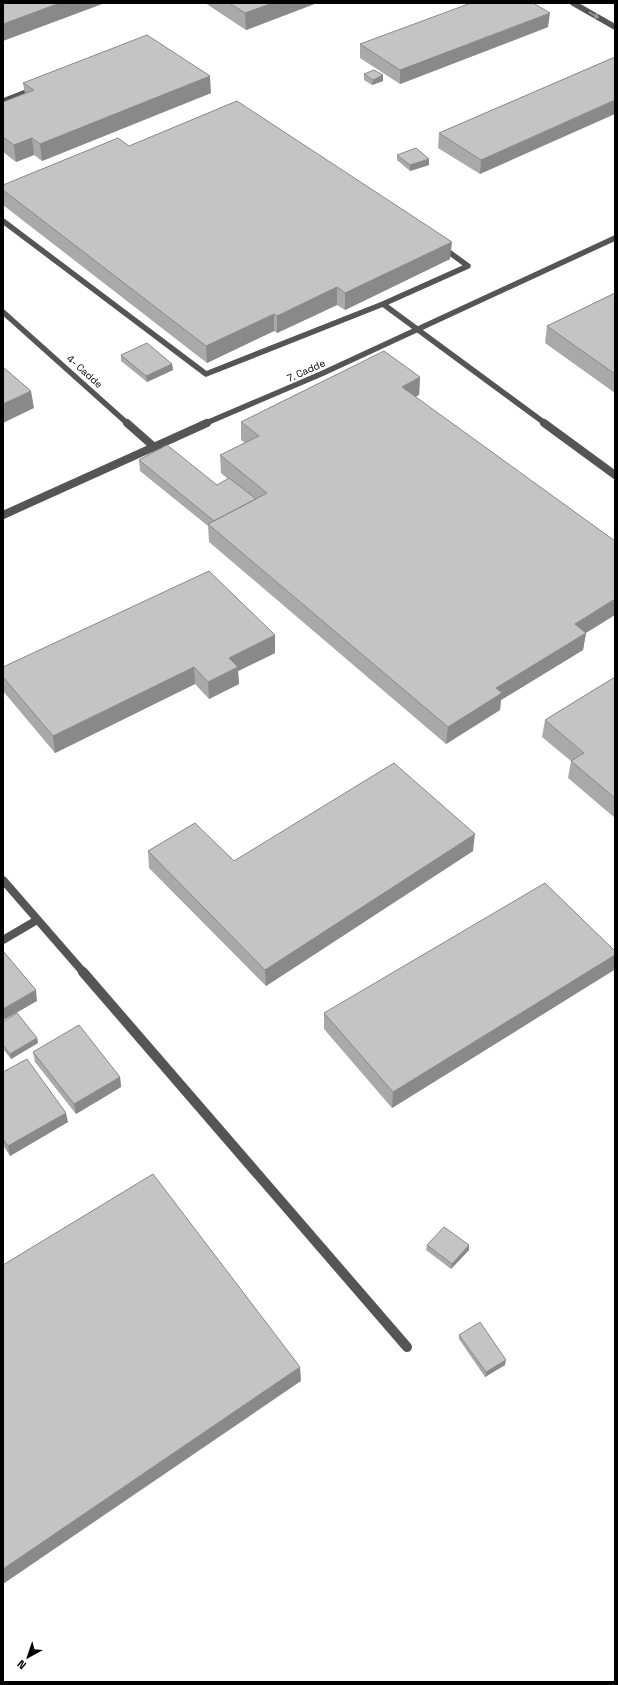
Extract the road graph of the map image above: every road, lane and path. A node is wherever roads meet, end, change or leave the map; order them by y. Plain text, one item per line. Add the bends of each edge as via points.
1 (573, 3) edge
2 (615, 27) edge
3 (38, 87) edge
4 (3, 101) edge
5 (3, 221) edge
6 (615, 238) edge
7 (436, 243) edge
8 (383, 304) junction
9 (3, 312) edge
10 (418, 330) junction
11 (153, 446) junction
12 (615, 475) edge
13 (3, 515) edge
14 (3, 880) edge
15 (37, 920) junction
16 (3, 940) edge
17 (407, 1347) dead end

1 -> 2 lane
3 - 4 lane
5 - 8 lane via 206,374
6 - 10 lane, 7. Cadde
7 - 8 lane via 468,266
8 - 10 lane
9 - 11 lane, 4- Cadde
10 - 11 lane, 7. Cadde
10 - 12 lane
11 - 13 lane, 7. Cadde
14 - 15 lane
15 - 16 lane
15 - 17 lane

